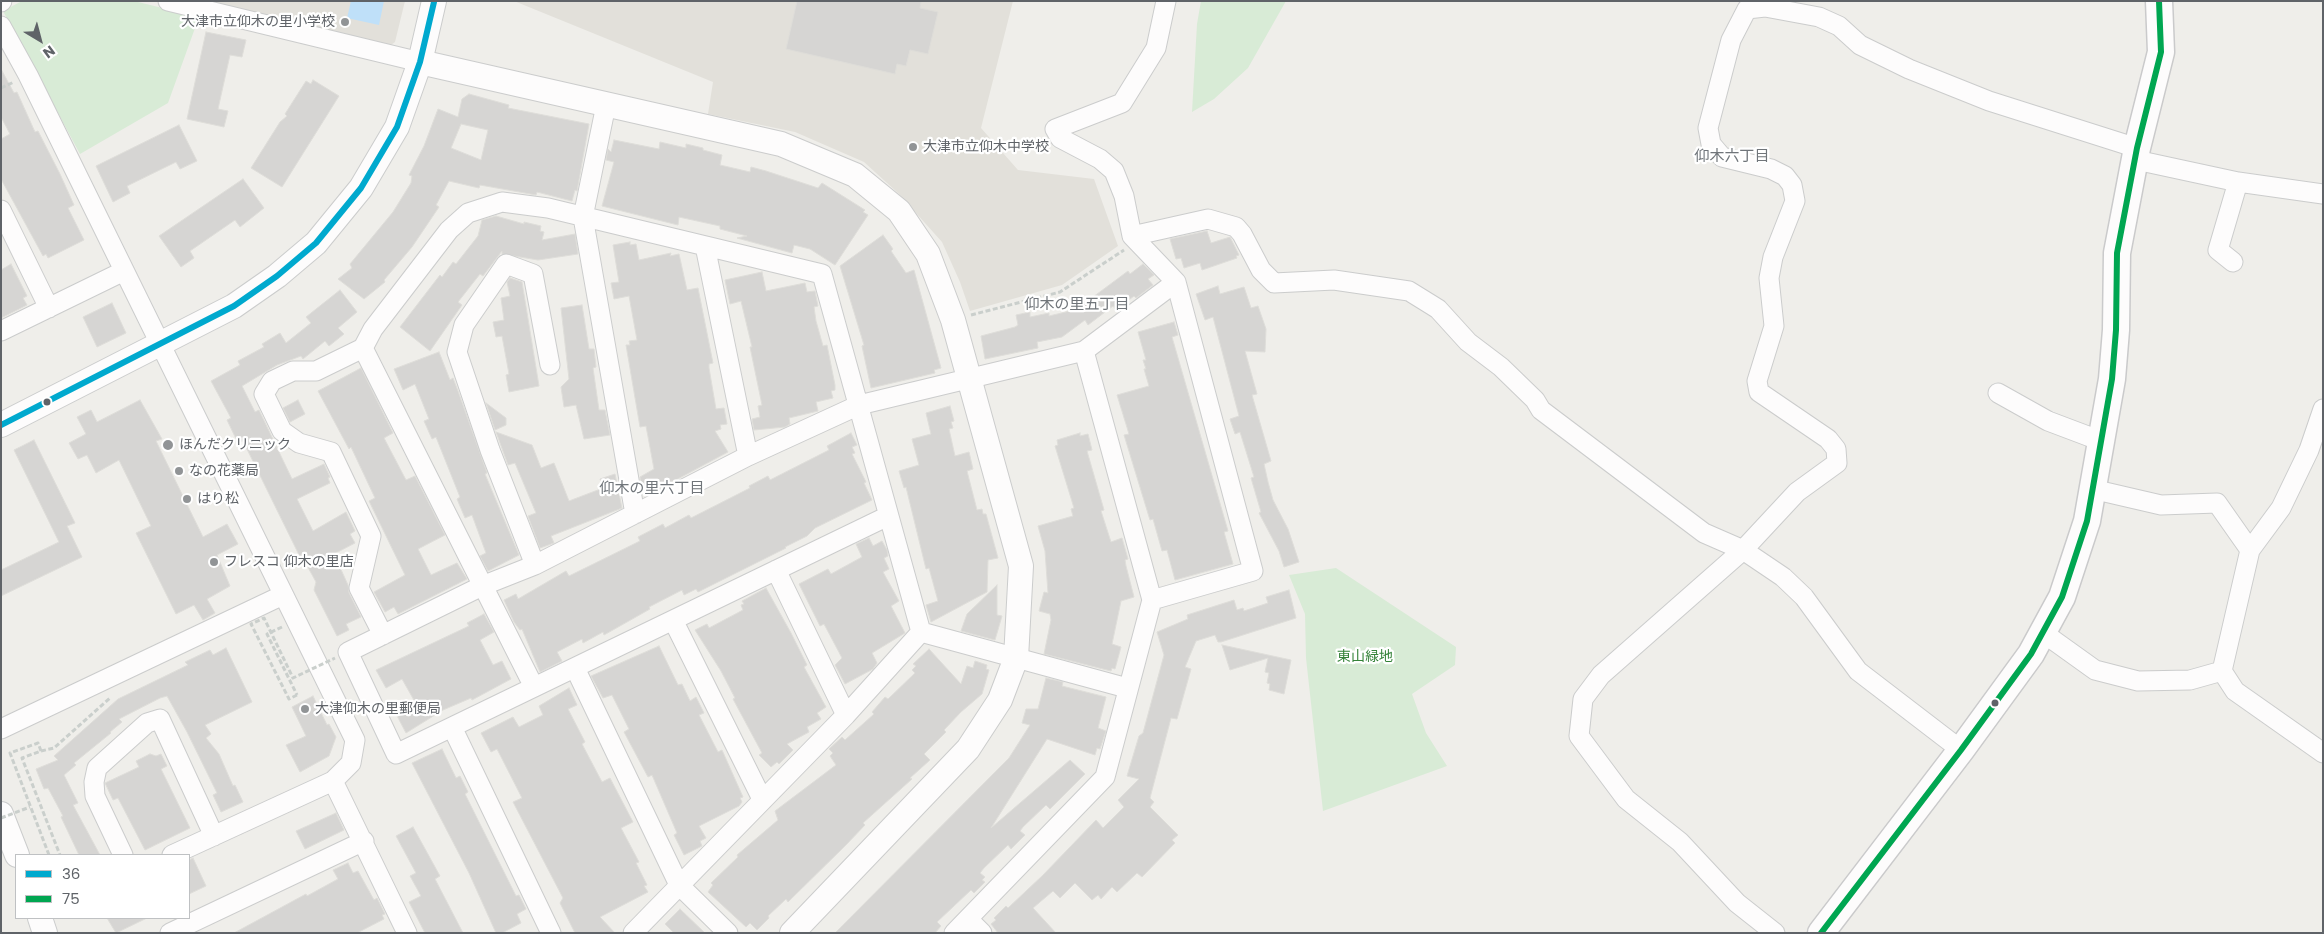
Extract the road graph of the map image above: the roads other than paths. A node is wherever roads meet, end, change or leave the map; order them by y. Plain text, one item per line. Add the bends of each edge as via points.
1 (168, 1) edge
2 (434, 1) edge
3 (1166, 1) edge
4 (2159, 1) edge
5 (1764, 4) edge
6 (1822, 9) edge
7 (1, 26) edge
8 (420, 62) junction
9 (606, 106) junction
10 (2136, 154) junction
11 (2238, 182) junction
12 (2323, 194) edge
13 (1, 210) edge
14 (583, 217) junction
15 (1135, 239) junction
16 (705, 246) junction
17 (2233, 262) dead end
18 (124, 272) junction
19 (1176, 282) junction
20 (50, 308) junction
21 (1, 331) edge
22 (161, 344) junction
23 (363, 348) junction
24 (1084, 352) junction
25 (550, 365) dead end
26 (969, 378) junction
27 (1998, 393) dead end
28 (859, 405) junction
29 (2323, 409) edge
30 (1, 425) edge
31 (2101, 440) junction
32 (748, 456) junction
33 (2092, 489) junction
34 (635, 514) junction
35 (888, 516) junction
36 (1743, 550) junction
37 (2250, 550) junction
38 (535, 565) junction
39 (776, 570) junction
40 (482, 586) junction
41 (284, 595) junction
42 (1152, 600) junction
43 (673, 620) junction
44 (921, 632) junction
45 (2042, 632) junction
46 (383, 635) junction
47 (1016, 658) junction
48 (575, 668) junction
49 (2222, 671) junction
50 (534, 688) junction
51 (1127, 688) junction
52 (846, 715) junction
53 (452, 727) junction
54 (1, 730) edge
55 (1962, 750) junction
56 (2323, 753) edge
57 (334, 781) junction
58 (762, 799) junction
59 (1, 816) edge
60 (214, 836) junction
61 (364, 841) junction
62 (17, 854) edge
63 (123, 854) edge
64 (174, 854) edge
65 (679, 885) junction
66 (40, 919) edge
67 (968, 919) junction
68 (404, 932) edge
69 (45, 933) edge
70 (170, 933) edge
71 (551, 933) edge
72 (633, 933) edge
73 (728, 933) edge
74 (792, 933) edge
75 (954, 933) edge
76 (982, 933) edge
77 (1775, 933) edge
78 (1821, 933) edge

1 - 8 street
2 - 8 street
3 - 15 street via 1156,48 1122,103 1055,129 1060,138 1100,159 1114,171
4 - 10 main road via 2161,52
5 - 6 street
5 - 36 street via 1747,9 1731,40 1708,128 1711,144 1722,157 1771,169 1785,176 1792,185 1795,201 1773,256 1769,278 1774,326 1757,381 1759,392 1828,438 1836,449 1837,462 1797,492
6 - 10 street via 1860,45 1909,69
7 - 18 street
8 - 9 street
8 - 22 street via 392,135 361,188 316,244 234,306
9 - 14 street
9 - 26 street via 781,144 855,175 900,211 928,254 953,320
10 - 11 street
10 - 31 main road via 2117,253 2112,379
11 - 12 street
11 - 17 street via 2218,250
13 - 20 street
14 - 16 street
14 - 23 street via 502,202 468,213 449,230 373,329
14 - 34 street
15 - 19 street
15 - 36 street via 1208,218 1236,227 1266,278 1274,284 1334,280 1409,292 1438,309 1468,342 1501,367 1535,400 1541,410 1704,533
16 - 28 street via 822,274
16 - 32 street
18 - 20 street
18 - 22 street
19 - 24 street
19 - 42 street via 1253,571
20 - 21 street
22 - 30 street
22 - 41 street
23 - 40 street
23 - 46 street via 316,371 293,372 272,382 264,394 282,431 299,443 331,452 371,536 360,588
24 - 26 street
24 - 42 street
25 - 38 street via 533,274 506,264 464,325 457,352
26 - 28 street
26 - 47 street via 1020,566
27 - 31 street via 2048,422
28 - 32 street
28 - 35 street
29 - 37 street via 2309,450 2281,508
31 - 33 main road
32 - 34 street
33 - 37 street via 2161,505 2217,503
33 - 45 main road via 2087,521 2062,597
34 - 38 street
35 - 39 street
35 - 44 street
36 - 55 street via 1783,577 1804,597 1858,671
36 - 77 street via 1601,675 1583,699 1579,736 1626,799 1680,842 1737,903
37 - 49 street
38 - 40 street
39 - 43 street
39 - 52 street
40 - 46 street
40 - 50 street
41 - 54 street
41 - 57 street via 354,740 351,763
42 - 51 street
43 - 48 street
43 - 58 street
44 - 47 street
44 - 52 street
45 - 49 street via 2094,670 2138,681 2190,680
45 - 55 main road
46 - 53 street via 348,652 396,754
47 - 51 street
47 - 74 street via 1000,700 968,749
48 - 50 street
48 - 65 street
49 - 56 street via 2235,691
50 - 53 street
51 - 67 street via 1105,777
52 - 58 street
53 - 71 street
55 - 78 main road
57 - 60 street
57 - 61 street
58 - 65 street
59 - 62 street
60 - 63 street via 160,719 147,723 97,768 95,796
60 - 64 street
61 - 68 street
61 - 70 street
65 - 72 street
65 - 73 street
66 - 69 street
67 - 75 street
67 - 76 street

